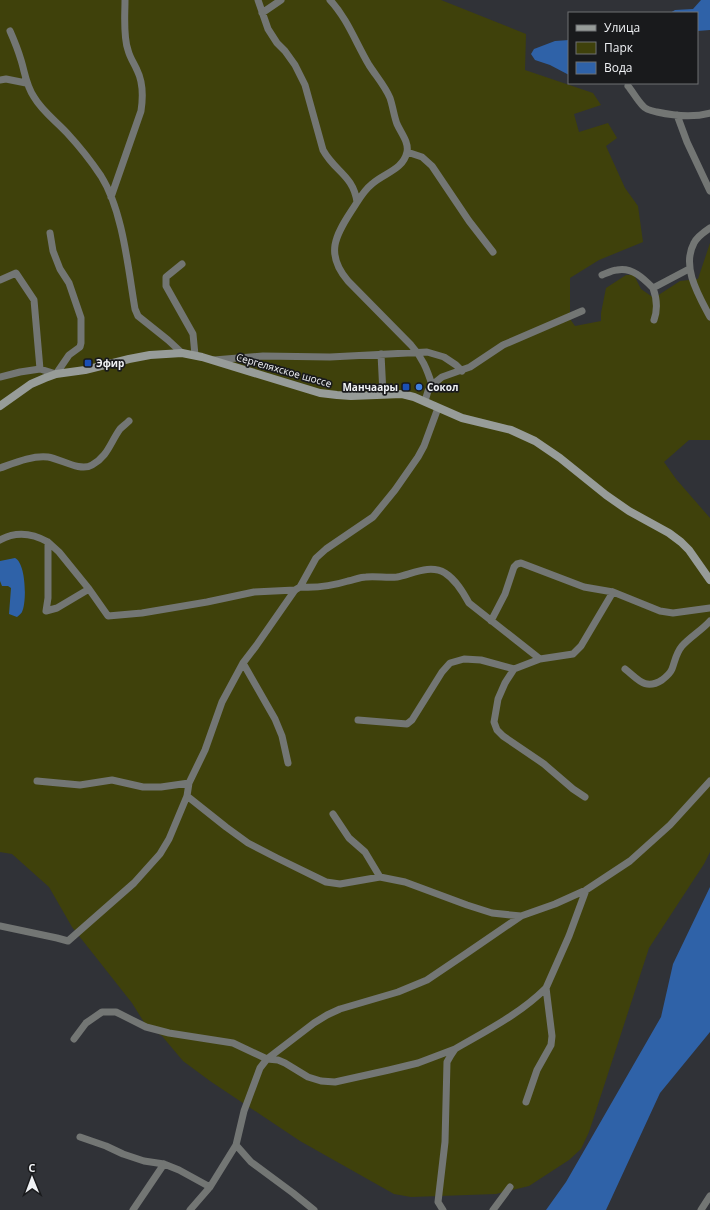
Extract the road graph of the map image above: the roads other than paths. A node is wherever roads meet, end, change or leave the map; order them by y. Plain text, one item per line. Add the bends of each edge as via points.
1 (125, 0) edge
2 (258, 0) edge
3 (281, 0) edge
4 (330, 0) edge
5 (262, 13) junction
6 (10, 31) dead end
7 (0, 80) edge
8 (26, 83) junction
9 (628, 86) dead end
10 (710, 113) edge
11 (677, 115) junction
12 (407, 152) junction
13 (710, 191) edge
14 (111, 197) junction
15 (357, 202) junction
16 (710, 228) edge
17 (50, 233) dead end
18 (492, 252) dead end
19 (182, 264) dead end
20 (689, 269) junction
21 (602, 275) dead end
22 (0, 280) edge
23 (652, 288) junction
24 (582, 311) dead end
25 (710, 317) edge
26 (654, 320) dead end
27 (417, 352) junction
28 (182, 353) junction
29 (381, 354) junction
30 (195, 355) junction
31 (214, 360) junction
32 (40, 369) junction
33 (462, 371) junction
34 (56, 374) junction
35 (0, 377) edge
36 (432, 385) junction
37 (383, 394) junction
38 (425, 401) junction
39 (0, 406) edge
40 (438, 408) junction
41 (129, 421) dead end
42 (0, 468) edge
43 (0, 540) edge
44 (48, 542) junction
45 (710, 580) edge
46 (90, 589) junction
47 (297, 589) junction
48 (613, 592) junction
49 (710, 608) edge
50 (491, 620) junction
51 (710, 621) edge
52 (540, 659) junction
53 (243, 663) junction
54 (625, 668) dead end
55 (514, 669) junction
56 (358, 720) dead end
57 (288, 763) dead end
58 (37, 781) dead end
59 (710, 781) edge
60 (189, 783) junction
61 (187, 796) junction
62 (585, 797) dead end
63 (333, 814) dead end
64 (380, 877) junction
65 (586, 890) junction
66 (521, 916) junction
67 (0, 926) edge
68 (546, 988) junction
69 (74, 1039) dead end
70 (456, 1049) junction
71 (267, 1059) junction
72 (526, 1102) dead end
73 (80, 1138) dead end
74 (236, 1145) junction
75 (164, 1164) junction
76 (210, 1187) junction
77 (510, 1187) dead end
78 (710, 1196) edge
79 (133, 1210) edge
80 (190, 1210) edge
81 (314, 1210) edge
82 (443, 1210) edge
83 (493, 1210) edge
84 (701, 1210) edge

1 - 14 street via 127,49 138,70 143,103
2 - 5 street
3 - 5 street
4 - 12 street via 388,93
5 - 15 street via 268,29 295,66 305,85 323,150 350,181
6 - 8 street via 21,59
7 - 8 street
8 - 14 street via 34,98 68,134 101,176
9 - 11 street via 645,108
10 - 11 street via 698,116
11 - 13 street
12 - 15 street via 400,165 373,182
12 - 18 street via 422,157 432,166
14 - 28 street via 138,316
15 - 27 street via 337,235 337,264 348,281
16 - 20 street via 694,242
17 - 34 street via 53,251 60,269 70,283 81,318 80,347 70,355
19 - 30 street via 166,278 166,286 193,334
20 - 23 street
20 - 25 street
21 - 23 street via 618,270 630,270
22 - 32 street via 16,274 34,300
23 - 26 street via 657,305
24 - 33 street via 503,346
27 - 29 street
27 - 33 street via 444,357
27 - 36 street
28 - 30 main road, Сергеляхское шоссе
28 - 34 main road, Сергеляхское шоссе via 150,355
29 - 31 street via 330,357 263,356
29 - 37 street
30 - 31 main road, Сергеляхское шоссе
31 - 37 main road, Сергеляхское шоссе via 320,393 337,396
32 - 34 street
32 - 35 street
33 - 36 street via 442,377
34 - 39 main road, Сергеляхское шоссе via 31,384
36 - 38 street
37 - 38 main road, Сергеляхское шоссе via 402,394
38 - 40 main road, Сергеляхское шоссе
40 - 45 main road, Сергеляхское шоссе via 462,418 511,430 535,441 606,496 670,533 689,550
40 - 47 street via 424,446 395,490 373,517 316,558
41 - 42 street via 120,429 103,457 85,468 46,456
43 - 44 street via 14,534 26,534
44 - 46 street via 60,552
44 - 46 street via 46,611 57,608
46 - 47 street via 108,616 142,613 254,592
47 - 50 street via 327,586 367,576 396,577 417,570 436,570 444,572 454,580 469,604
47 - 53 street
48 - 49 street via 660,611
48 - 50 street via 584,587 521,563 514,567 505,594
48 - 52 street via 581,646 573,654
50 - 52 street
51 - 54 street via 682,646 672,670 659,682 646,685
52 - 55 street
53 - 57 street via 275,719
53 - 60 street via 222,702 205,750
55 - 56 street via 481,660 464,659 450,663 407,724
55 - 62 street via 498,699 494,722 497,730
58 - 60 street via 80,785 112,780 143,787
59 - 65 street via 670,825 630,861
60 - 61 street
61 - 64 street via 248,842 326,882 340,884
61 - 67 street via 160,854 134,883 68,941
63 - 64 street via 349,838 366,852
64 - 66 street via 405,882 492,912
65 - 66 street
65 - 68 street
66 - 71 street via 427,980 327,1015
68 - 70 street via 521,1010
68 - 72 street via 551,1045 537,1070
69 - 71 street via 86,1022 102,1012 116,1012 146,1027 233,1043
70 - 71 street via 411,1065 335,1082 308,1077 285,1063
70 - 82 street via 448,1062 445,1142 438,1202
71 - 74 street via 260,1068 244,1111
73 - 75 street via 144,1161
74 - 76 street
74 - 81 street via 251,1162
75 - 76 street
75 - 79 street
76 - 80 street
77 - 83 street
78 - 84 street

